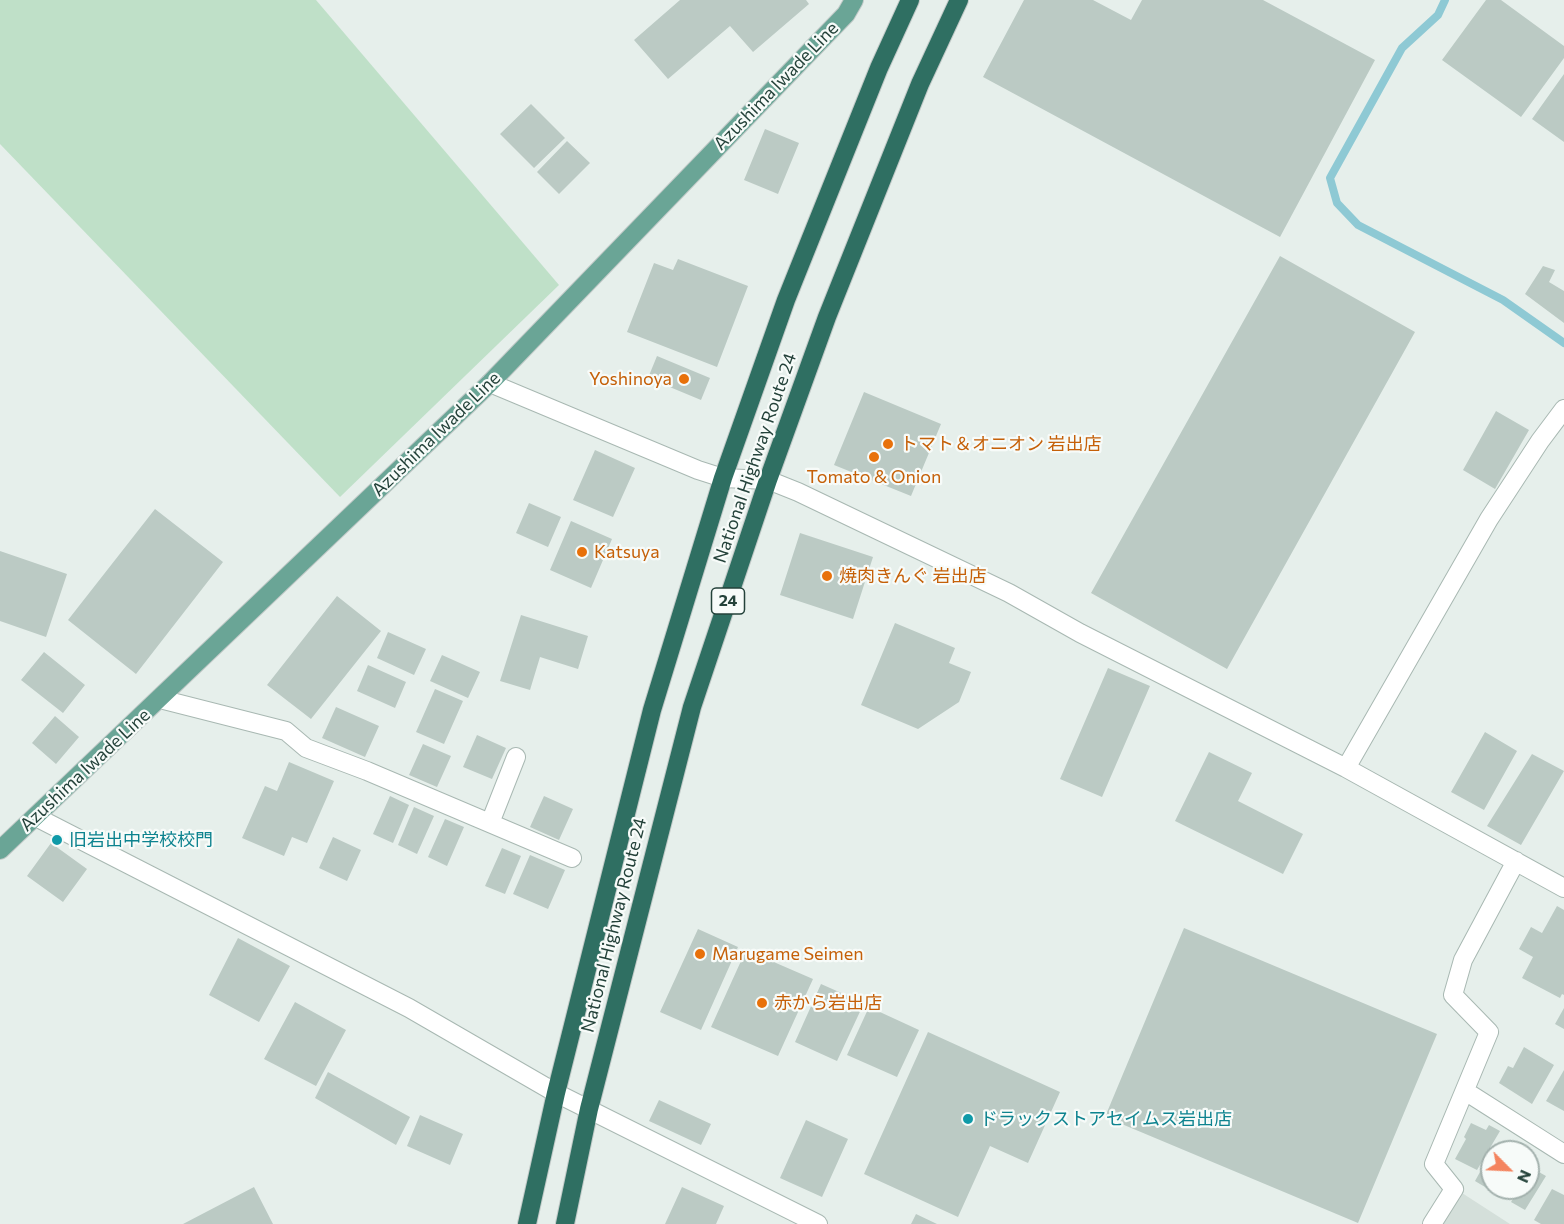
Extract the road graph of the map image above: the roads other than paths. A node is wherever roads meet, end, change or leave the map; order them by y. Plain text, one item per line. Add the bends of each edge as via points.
1 (854, 0) edge
2 (910, 0) edge
3 (959, 0) edge
4 (490, 383) junction
5 (1564, 409) edge
6 (723, 478) junction
7 (768, 480) junction
8 (160, 699) junction
9 (516, 757) dead end
10 (1346, 768) junction
11 (36, 817) junction
12 (490, 823) junction
13 (0, 850) edge
14 (572, 858) dead end
15 (1516, 861) junction
16 (1564, 888) edge
17 (1465, 1090) junction
18 (556, 1093) junction
19 (589, 1109) junction
20 (1564, 1154) edge
21 (527, 1224) edge
22 (565, 1224) edge
23 (818, 1224) edge
24 (1432, 1224) edge

1 - 4 main road, Azushima Iwade Line via 846,14
2 - 6 highway, National Highway Route 24 / 24 via 786,300
3 - 7 highway, National Highway Route 24 / 24 via 920,84 827,317
4 - 6 street
4 - 8 main road, Azushima Iwade Line
5 - 10 street via 1489,519
6 - 7 street
6 - 18 highway, National Highway Route 24 / 24 via 652,710
7 - 10 street via 1009,593
7 - 19 highway, National Highway Route 24 / 24 via 692,707
8 - 11 main road, Azushima Iwade Line
8 - 12 street via 286,731 306,748
9 - 12 street
10 - 15 street
11 - 13 main road, Azushima Iwade Line
11 - 18 street via 409,1008
12 - 14 street
15 - 16 street
15 - 17 street via 1463,960 1453,994 1489,1032
17 - 20 street
17 - 24 street via 1434,1164 1454,1189
18 - 19 street
18 - 21 highway, National Highway Route 24 / 24
19 - 22 highway, National Highway Route 24 / 24
19 - 23 street

